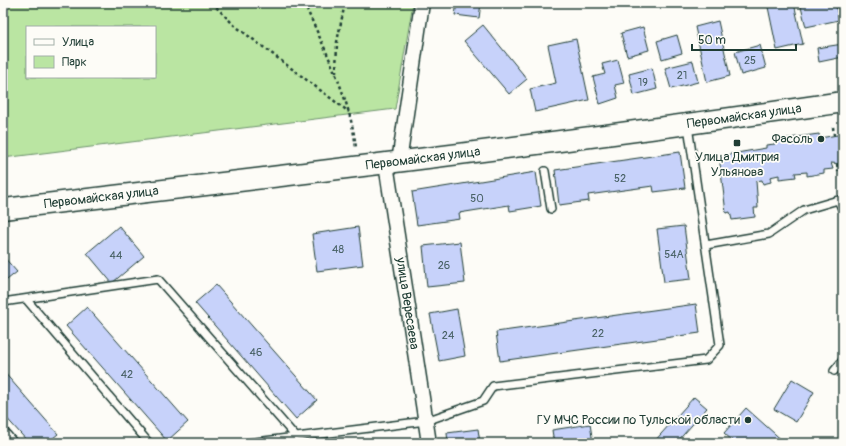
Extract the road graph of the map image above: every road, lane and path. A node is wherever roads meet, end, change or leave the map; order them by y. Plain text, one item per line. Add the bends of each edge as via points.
1 (212, 3) edge
2 (304, 3) edge
3 (344, 3) edge
4 (422, 3) edge
5 (336, 74) junction
6 (843, 102) edge
7 (349, 112) junction
8 (688, 125) junction
9 (833, 127) dead end
10 (834, 135) dead end
11 (356, 148) dead end
12 (392, 163) junction
13 (837, 164) dead end
14 (545, 171) dead end
15 (838, 171) dead end
16 (3, 209) edge
17 (551, 209) dead end
18 (843, 211) edge
19 (706, 245) junction
20 (26, 299) junction
21 (3, 302) edge
22 (843, 360) edge
23 (834, 371) dead end
24 (426, 421) junction
25 (3, 430) edge
26 (296, 437) junction
27 (14, 443) edge
28 (149, 443) edge
29 (248, 443) edge
30 (429, 443) edge

1 - 7 path via 234,25
2 - 5 path
3 - 5 path via 337,42
4 - 12 street, улица Вересаева
5 - 7 path
6 - 8 main road, Первомайская улица
7 - 11 path
8 - 12 main road, Первомайская улица
8 - 19 lane
9 - 10 path
12 - 16 main road, Первомайская улица
12 - 24 street, улица Вересаева
13 - 15 path
14 - 17 lane
18 - 19 lane via 838,200 804,210 769,234
19 - 24 lane via 720,345 706,360 494,386 483,401
20 - 21 lane
20 - 26 lane via 158,279
20 - 28 lane
22 - 23 lane
24 - 26 lane
24 - 30 street, улица Вересаева
25 - 27 lane
26 - 29 lane

